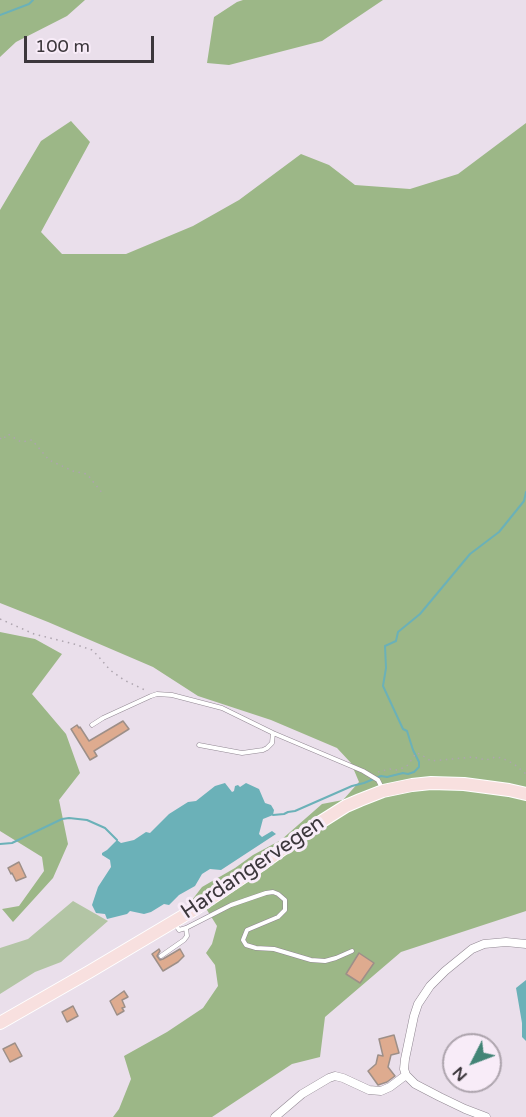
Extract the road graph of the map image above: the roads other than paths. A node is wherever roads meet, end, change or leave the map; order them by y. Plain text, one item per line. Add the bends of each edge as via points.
1 (92, 725) dead end
2 (273, 733) junction
3 (199, 745) dead end
4 (382, 791) junction
5 (526, 794) edge
6 (174, 921) junction
7 (186, 928) junction
8 (526, 944) edge
9 (352, 951) dead end
10 (161, 956) dead end
11 (0, 1023) edge
12 (406, 1075) junction
13 (275, 1117) edge
14 (486, 1117) edge

1 - 2 lane via 157,694 222,708
2 - 3 lane via 272,743 263,750 242,753
2 - 4 lane via 363,771 378,780
4 - 5 main road, Hardangervegen via 447,783
4 - 6 main road, Hardangervegen via 334,813
6 - 7 lane via 179,930
6 - 11 main road, Hardangervegen
7 - 9 lane via 231,905 273,892 285,900 285,910 273,920 247,930 243,940 246,945 325,961
7 - 10 lane via 184,940
8 - 12 street via 484,944 472,949 430,986 414,1016 405,1059
12 - 13 street via 381,1091 335,1076 302,1094
12 - 14 street via 415,1084

